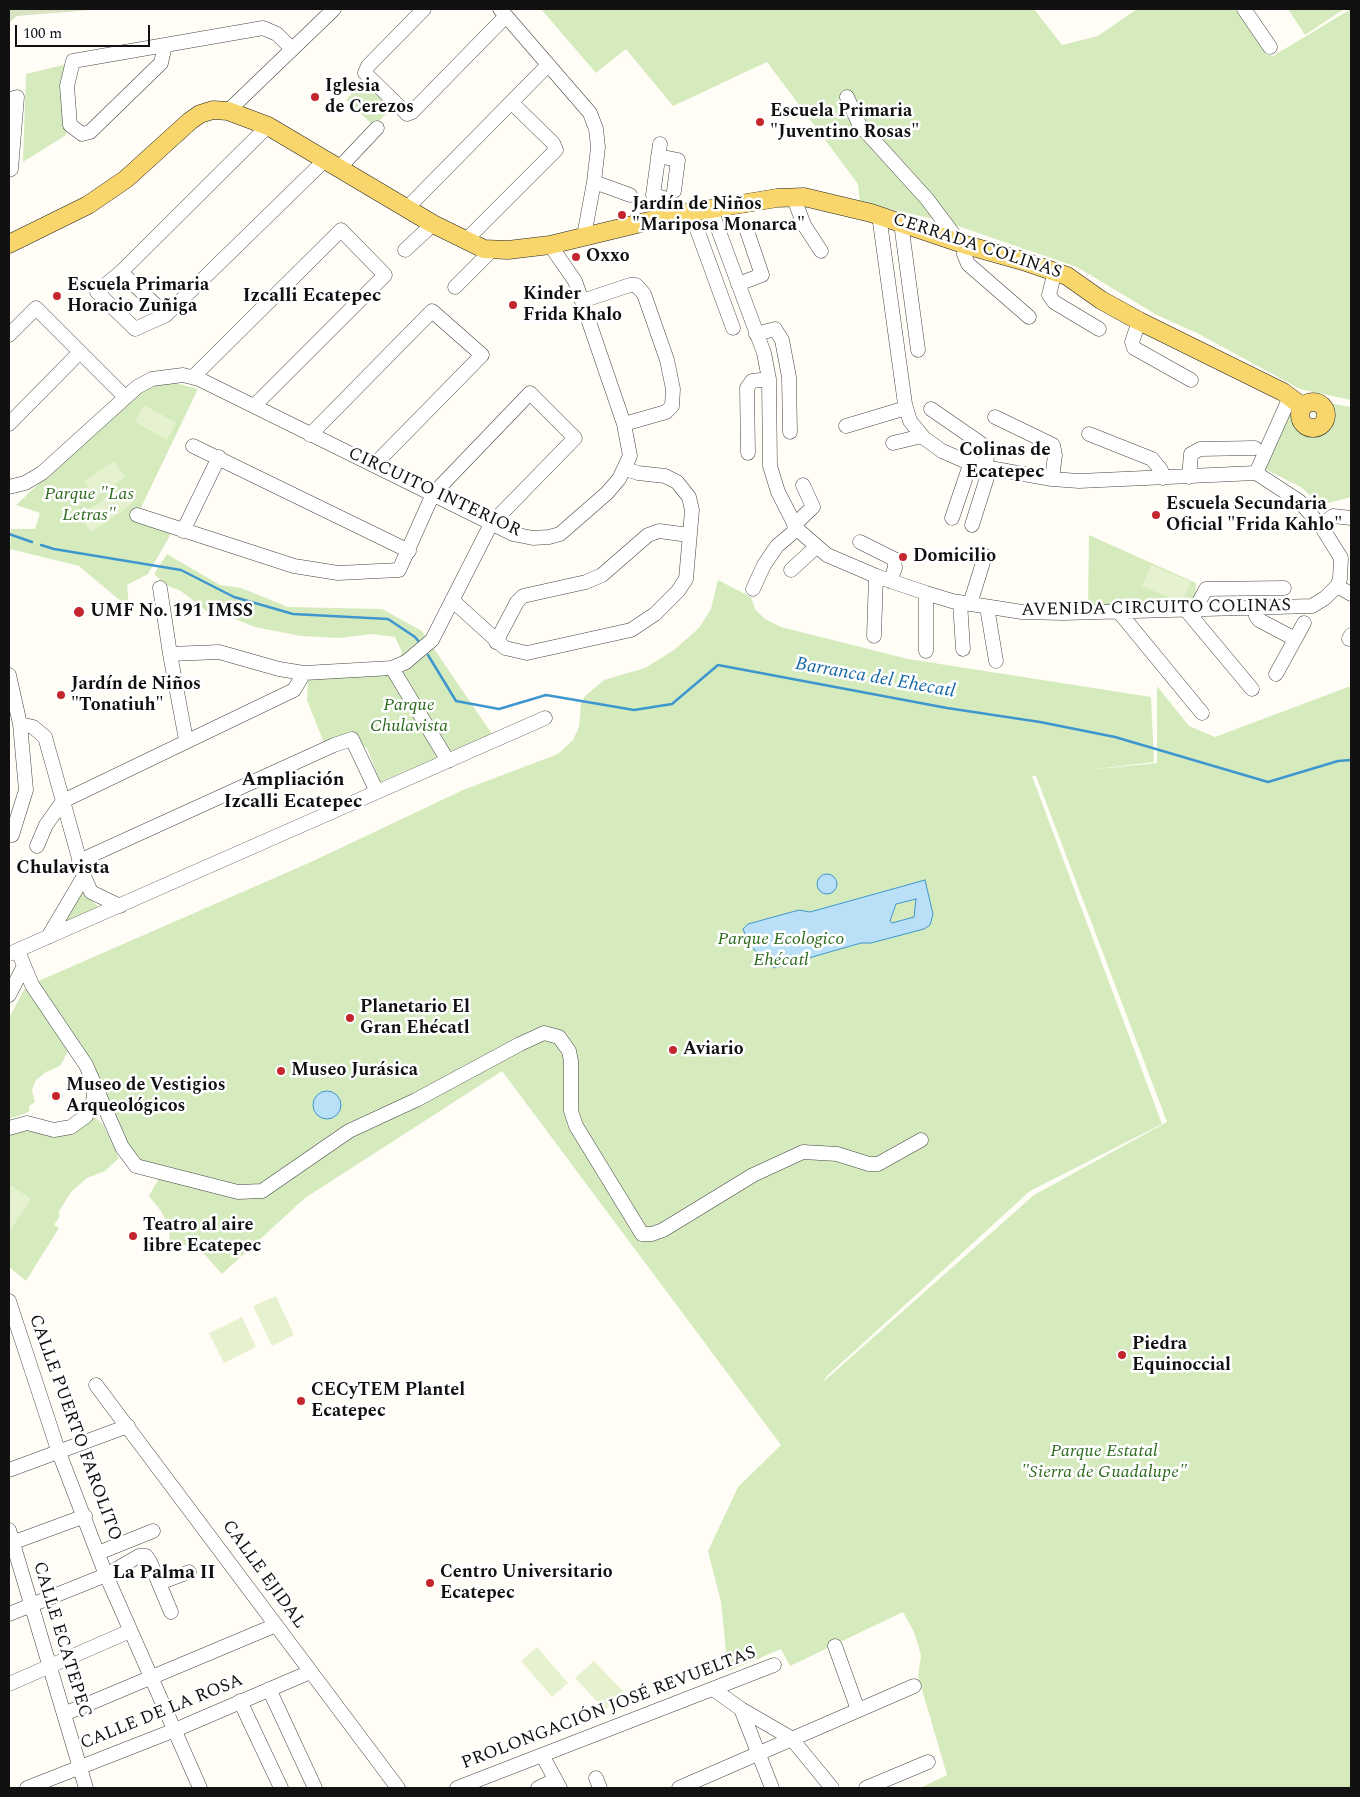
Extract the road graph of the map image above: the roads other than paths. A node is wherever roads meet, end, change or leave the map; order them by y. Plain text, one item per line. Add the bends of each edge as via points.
1 (334, 9) edge
2 (424, 9) edge
3 (1244, 9) edge
4 (503, 13) edge
5 (165, 45) junction
6 (1270, 47) dead end
7 (292, 49) junction
8 (548, 65) junction
9 (847, 97) dead end
10 (9, 100) edge
11 (512, 103) junction
12 (228, 111) junction
13 (268, 126) junction
14 (378, 128) dead end
15 (332, 164) junction
16 (9, 170) edge
17 (594, 182) junction
18 (674, 191) dead end
19 (630, 195) dead end
20 (793, 196) junction
21 (407, 208) junction
22 (710, 210) junction
23 (682, 214) junction
24 (879, 215) junction
25 (900, 223) junction
26 (433, 224) junction
27 (746, 228) dead end
28 (584, 236) junction
29 (466, 240) junction
30 (9, 244) edge
31 (963, 244) junction
32 (550, 245) junction
33 (405, 250) dead end
34 (492, 250) junction
35 (821, 251) dead end
36 (1055, 271) junction
37 (121, 272) junction
38 (738, 284) junction
39 (456, 287) dead end
40 (582, 301) junction
41 (166, 315) junction
42 (1029, 317) dead end
43 (1139, 321) junction
44 (733, 328) dead end
45 (1099, 329) dead end
46 (756, 334) junction
47 (9, 335) edge
48 (918, 350) dead end
49 (80, 352) junction
50 (194, 377) junction
51 (769, 379) junction
52 (1191, 380) dead end
53 (125, 397) junction
54 (1296, 402) joint
55 (254, 406) junction
56 (906, 408) junction
57 (931, 408) dead end
58 (995, 417) dead end
59 (9, 424) edge
60 (624, 424) junction
61 (846, 426) dead end
62 (790, 432) dead end
63 (1089, 434) dead end
64 (310, 436) junction
65 (922, 436) junction
66 (894, 443) dead end
67 (194, 446) dead end
68 (1255, 448) dead end
69 (748, 453) dead end
70 (219, 458) junction
71 (971, 462) junction
72 (374, 465) junction
73 (988, 467) junction
74 (626, 469) junction
75 (1256, 474) junction
76 (1189, 477) junction
77 (1163, 478) junction
78 (1052, 479) junction
79 (803, 485) dead end
80 (9, 487) edge
81 (433, 494) junction
82 (137, 515) dead end
83 (952, 518) dead end
84 (1351, 518) edge
85 (491, 524) junction
86 (972, 525) dead end
87 (1321, 526) junction
88 (796, 527) junction
89 (182, 531) junction
90 (689, 535) junction
91 (860, 542) dead end
92 (816, 547) junction
93 (409, 550) junction
94 (985, 556) dead end
95 (791, 570) dead end
96 (876, 576) junction
97 (890, 581) junction
98 (1337, 586) junction
99 (160, 588) dead end
100 (1284, 588) dead end
101 (753, 589) dead end
102 (926, 593) junction
103 (1351, 594) edge
104 (452, 600) junction
105 (965, 603) junction
106 (987, 607) junction
107 (1256, 607) junction
108 (1193, 610) junction
109 (1119, 612) junction
110 (1304, 623) dead end
111 (874, 636) dead end
112 (1295, 639) junction
113 (496, 642) junction
114 (964, 649) dead end
115 (926, 651) dead end
116 (170, 654) junction
117 (996, 661) dead end
118 (392, 668) junction
119 (304, 673) junction
120 (1276, 674) dead end
121 (9, 675) edge
122 (1252, 689) dead end
123 (1202, 713) dead end
124 (545, 718) dead end
125 (14, 726) edge
126 (186, 740) junction
127 (448, 761) junction
128 (377, 792) junction
129 (62, 801) junction
130 (12, 835) dead end
131 (37, 846) dead end
132 (79, 861) junction
133 (84, 876) junction
134 (120, 906) junction
135 (48, 937) junction
136 (14, 952) edge
137 (24, 966) junction
138 (9, 995) edge
139 (95, 1086) junction
140 (108, 1114) junction
141 (86, 1116) junction
142 (9, 1128) edge
143 (921, 1140) dead end
144 (9, 1301) edge
145 (96, 1385) dead end
146 (128, 1426) junction
147 (58, 1450) junction
148 (9, 1470) edge
149 (85, 1516) junction
150 (153, 1531) dead end
151 (10, 1539) edge
152 (98, 1553) junction
153 (189, 1572) dead end
154 (106, 1575) junction
155 (160, 1583) junction
156 (32, 1605) junction
157 (171, 1612) dead end
158 (9, 1614) edge
159 (276, 1625) junction
160 (130, 1631) junction
161 (835, 1646) dead end
162 (774, 1665) dead end
163 (50, 1666) junction
164 (310, 1672) junction
165 (152, 1677) junction
166 (9, 1684) edge
167 (914, 1686) dead end
168 (270, 1689) junction
169 (713, 1689) junction
170 (240, 1701) junction
171 (741, 1709) junction
172 (858, 1710) junction
173 (64, 1714) junction
174 (175, 1730) junction
175 (791, 1738) junction
176 (758, 1753) junction
177 (542, 1755) junction
178 (928, 1762) dead end
179 (79, 1767) junction
180 (708, 1782) edge
181 (558, 1784) edge
182 (27, 1788) edge
183 (86, 1788) edge
184 (200, 1788) edge
185 (281, 1788) edge
186 (315, 1788) edge
187 (398, 1788) edge
188 (457, 1788) edge
189 (538, 1788) edge
190 (678, 1788) edge
191 (772, 1788) edge
192 (832, 1788) edge
193 (866, 1788) edge

1 - 7 street
2 - 4 street via 368,66 365,73 407,114
3 - 6 street
4 - 8 street
5 - 5 street via 73,61 67,86 70,126 82,134 90,132 161,63
5 - 7 street via 263,28 276,34
7 - 12 street
8 - 11 street
8 - 17 street via 590,113 598,147
9 - 31 street via 864,130
10 - 16 street via 17,97
11 - 21 street
11 - 29 street via 553,143 556,150
12 - 13 main road
12 - 30 main road via 212,110 200,114 126,179 88,205
13 - 15 main road
13 - 37 street
14 - 15 street
15 - 21 main road
15 - 41 street
17 - 19 street
17 - 28 street
18 - 23 street via 678,160 659,150 653,195 667,199
20 - 22 main road, CERRADA COLINAS
20 - 24 main road, CERRADA COLINAS
20 - 35 street via 804,225
21 - 26 main road
22 - 23 main road
22 - 38 street, AVENIDA CIRCUITO COLINAS
23 - 28 main road
23 - 44 street
24 - 25 main road, CERRADA COLINAS
24 - 56 street
25 - 31 main road, CERRADA COLINAS
25 - 48 street
26 - 29 main road
26 - 33 street
27 - 38 street via 762,275
28 - 32 main road
29 - 34 main road
31 - 36 main road, CERRADA COLINAS
31 - 42 street via 968,264
32 - 34 main road
32 - 40 street via 575,281
34 - 39 street
36 - 43 main road, CERRADA COLINAS
36 - 45 street via 1049,295 1054,302
37 - 41 street
37 - 41 street via 97,292 129,323 136,329
38 - 46 street, AVENIDA CIRCUITO COLINAS
40 - 60 street
40 - 60 street via 636,285 644,294 667,360 673,389 672,406 666,412
43 - 52 street via 1132,342 1134,348
43 - 54 main road, CERRADA COLINAS
46 - 51 street, AVENIDA CIRCUITO COLINAS
46 - 62 street via 775,329 782,340 789,376
47 - 49 street via 36,308
49 - 53 street
49 - 59 street
50 - 53 street, CIRCUITO INTERIOR via 182,374 152,379
50 - 55 street, CIRCUITO INTERIOR
50 - 55 street via 341,230 385,275
51 - 69 street via 752,381 747,388
51 - 88 street, AVENIDA CIRCUITO COLINAS via 770,466 778,492
53 - 80 street, CIRCUITO INTERIOR via 42,473 25,483
54 - 75 street
55 - 64 street, CIRCUITO INTERIOR
56 - 61 street
56 - 65 street via 910,421
57 - 73 street via 986,447
58 - 78 street via 1053,445
60 - 74 street via 630,456
63 - 77 street via 1152,459
64 - 72 street, CIRCUITO INTERIOR
64 - 72 street via 432,311 482,355
65 - 66 street
65 - 71 street via 942,451
67 - 70 street
68 - 76 street via 1200,449 1192,454
70 - 89 street
70 - 93 street
71 - 73 street
71 - 83 street
72 - 81 street, CIRCUITO INTERIOR
73 - 78 street
73 - 86 street
74 - 85 street, CIRCUITO INTERIOR via 607,493 560,534 533,538 513,534
74 - 90 street via 665,476 685,489 692,510
75 - 76 street
75 - 87 street via 1298,502
76 - 77 street
77 - 78 street
79 - 88 street via 813,507
81 - 85 street, CIRCUITO INTERIOR
81 - 85 street via 530,393 575,438
81 - 93 street
82 - 89 street
84 - 87 street via 1333,516
85 - 104 street
87 - 98 street via 1341,558
88 - 92 street, AVENIDA CIRCUITO COLINAS
88 - 101 street via 777,546
89 - 93 street via 319,572 398,570
90 - 113 street via 659,531 648,535 602,575 586,582 523,596 516,602
90 - 113 street via 686,579 655,614 631,630 527,653 505,648
91 - 97 street via 894,559 895,568
92 - 95 street
92 - 96 street, AVENIDA CIRCUITO COLINAS
94 - 105 street
96 - 97 street, AVENIDA CIRCUITO COLINAS
96 - 111 street
97 - 102 street, AVENIDA CIRCUITO COLINAS
98 - 103 street
98 - 107 street, AVENIDA CIRCUITO COLINAS via 1312,606
99 - 116 street
100 - 108 street via 1206,589
102 - 105 street, AVENIDA CIRCUITO COLINAS
102 - 115 street
104 - 113 street
104 - 118 street via 432,640 416,656
105 - 106 street, AVENIDA CIRCUITO COLINAS
105 - 114 street
106 - 109 street, AVENIDA CIRCUITO COLINAS via 1063,614
106 - 117 street
107 - 108 street, AVENIDA CIRCUITO COLINAS
107 - 112 street via 1259,620
108 - 109 street, AVENIDA CIRCUITO COLINAS
108 - 122 street
109 - 123 street
110 - 112 street
112 - 120 street
116 - 119 street via 219,652
116 - 126 street
118 - 119 street
118 - 127 street
119 - 126 street via 294,690
121 - 125 street
124 - 127 street
125 - 129 street via 33,727 45,737
125 - 130 street via 26,790
126 - 129 street
127 - 128 street
128 - 132 street via 352,739
128 - 134 street
129 - 131 street
129 - 132 street
132 - 133 street
133 - 134 street via 90,892
133 - 135 street
134 - 135 street
135 - 136 street
136 - 137 street
137 - 138 street
137 - 139 street via 32,985 73,1044
139 - 140 street
139 - 141 street
140 - 141 street
140 - 143 street via 122,1146 136,1166 238,1192 262,1191 349,1131 416,1100 531,1038 544,1033 554,1034 569,1051 569,1090 576,1126 642,1234 652,1234 789,1156 817,1151 878,1164
141 - 142 street via 71,1127 54,1130 27,1123
144 - 147 street, CALLE PUERTO FAROLITO
145 - 146 street, CALLE EJIDAL
146 - 147 street
146 - 159 street, CALLE EJIDAL
147 - 148 street
147 - 149 street, CALLE PUERTO FAROLITO
149 - 151 street
149 - 152 street, CALLE PUERTO FAROLITO
150 - 152 street
151 - 156 street, CALLE ECATEPEC
152 - 154 street, CALLE PUERTO FAROLITO
153 - 155 street
154 - 155 street via 139,1556 146,1556
154 - 156 street
154 - 160 street, CALLE PUERTO FAROLITO
155 - 157 street
156 - 158 street
156 - 163 street, CALLE ECATEPEC
159 - 164 street, CALLE EJIDAL
159 - 165 street
160 - 163 street
160 - 165 street, CALLE PUERTO FAROLITO
161 - 172 street
162 - 169 street, PROLONGACIÓN JOSÉ REVUELTAS
163 - 166 street
163 - 173 street, CALLE ECATEPEC
164 - 168 street, CALLE DE LA ROSA
164 - 187 street, CALLE EJIDAL
165 - 173 street
165 - 174 street, CALLE PUERTO FAROLITO
167 - 172 street
168 - 170 street, CALLE DE LA ROSA
168 - 186 street
169 - 171 street
169 - 177 street, PROLONGACIÓN JOSÉ REVUELTAS
170 - 174 street, CALLE DE LA ROSA
170 - 185 street
171 - 175 street
171 - 176 street
172 - 175 street
173 - 179 street, CALLE ECATEPEC
174 - 179 street, CALLE DE LA ROSA
174 - 184 street, CALLE PUERTO FAROLITO
175 - 176 street
175 - 192 street
176 - 180 street
176 - 191 street
177 - 181 street
177 - 188 street, PROLONGACIÓN JOSÉ REVUELTAS
178 - 193 street
179 - 182 street, CALLE DE LA ROSA
179 - 183 street, CALLE ECATEPEC
180 - 190 street
181 - 189 street

